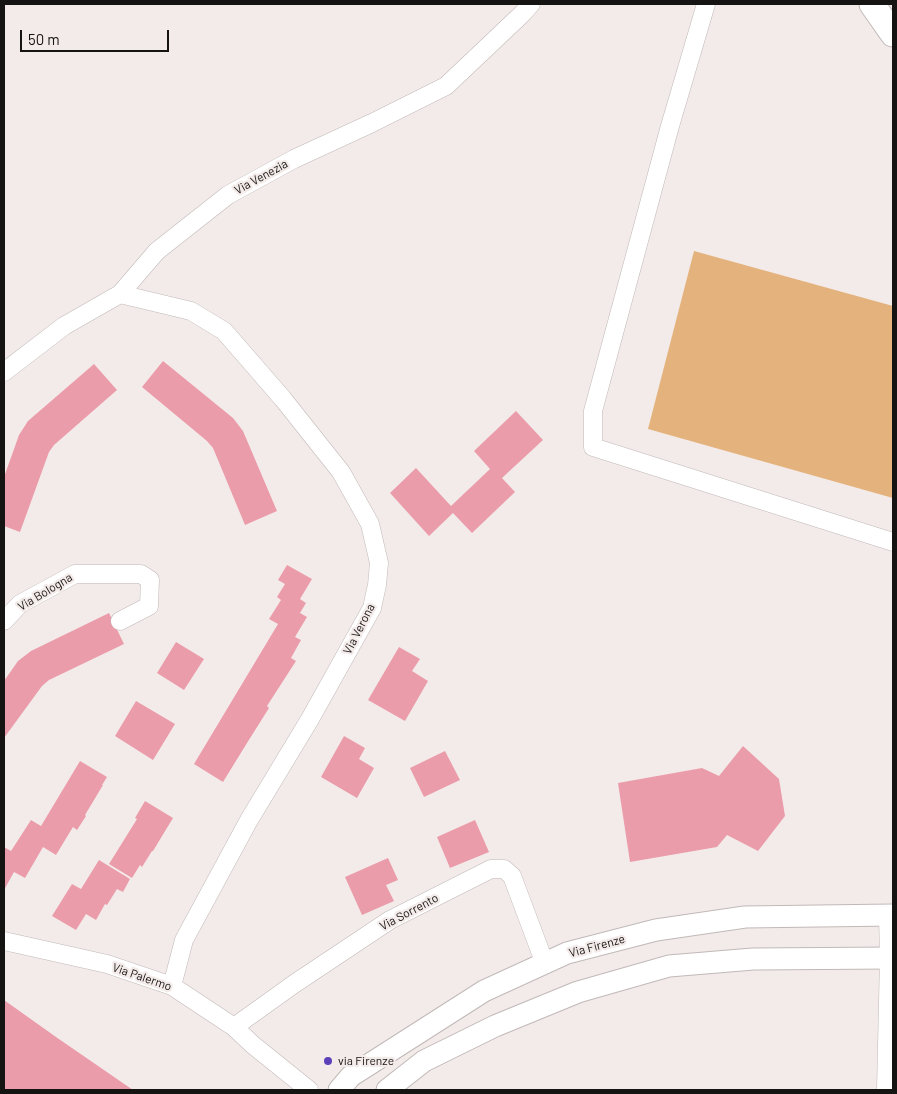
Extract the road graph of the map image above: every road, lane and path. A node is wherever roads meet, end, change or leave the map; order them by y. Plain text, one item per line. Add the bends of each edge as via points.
1 (532, 4) edge
2 (706, 4) edge
3 (872, 4) edge
4 (879, 4) edge
5 (893, 10) edge
6 (893, 34) edge
7 (120, 294) junction
8 (4, 372) edge
9 (893, 542) edge
10 (4, 621) edge
11 (120, 621) dead end
12 (890, 915) edge
13 (4, 941) edge
14 (891, 958) edge
15 (544, 964) junction
16 (172, 986) junction
17 (234, 1027) junction
18 (888, 1083) edge
19 (309, 1090) edge
20 (339, 1090) edge
21 (387, 1090) edge

1 - 7 street, Via Venezia via 446,86 228,195 157,252
2 - 9 street via 594,411 593,447
3 - 6 main road
4 - 5 main road
7 - 8 street, Via Venezia via 64,326
7 - 16 street, Via Verona via 191,311 224,331 342,472 370,524 379,563 372,608 249,820 184,940
10 - 11 street, Via Bologna via 20,604 75,574 141,574 150,580 149,606
12 - 14 street
12 - 15 street, Via Firenze via 736,918 656,930 567,953
13 - 16 street, Via Palermo via 107,964
14 - 18 street
14 - 21 street via 753,959 669,966 578,992 496,1026 424,1061
15 - 17 street, Via Sorrento via 512,876 504,869 491,869 390,920
15 - 20 street, Via Firenze via 484,991 351,1076
16 - 17 street, Via Palermo
17 - 19 street, Via Palermo

